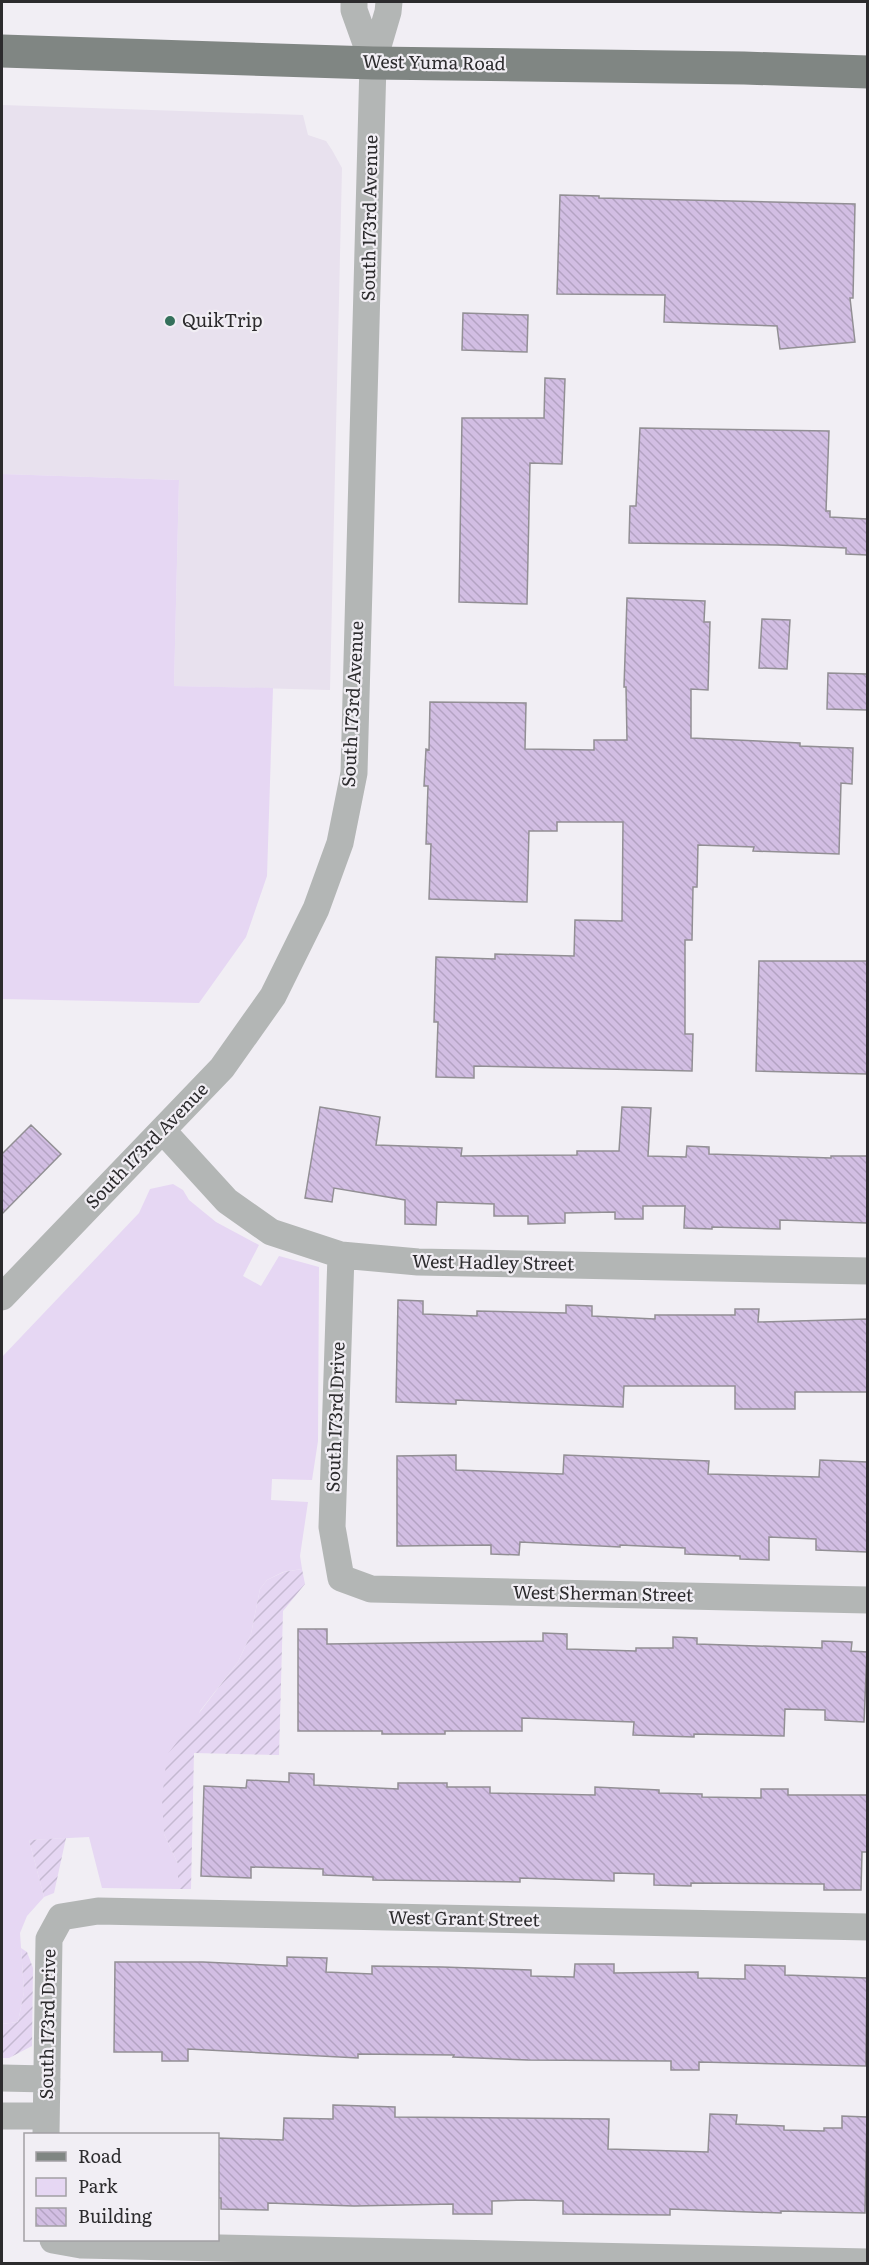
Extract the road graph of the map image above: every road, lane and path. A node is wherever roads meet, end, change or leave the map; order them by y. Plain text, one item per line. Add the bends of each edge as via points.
1 (354, 2) edge
2 (389, 2) edge
3 (2, 51) edge
4 (373, 63) junction
5 (867, 72) edge
6 (163, 1131) junction
7 (341, 1255) junction
8 (867, 1271) edge
9 (2, 1297) edge
10 (341, 1578) joint
11 (867, 1600) edge
12 (61, 1917) joint
13 (867, 1927) edge
14 (2, 2078) edge
15 (47, 2079) junction
16 (2, 2115) edge
17 (46, 2125) edge
18 (58, 2241) edge
19 (867, 2262) edge

1 - 4 street, South 173rd Avenue
2 - 4 street, South 173rd Avenue
3 - 4 main road, West Yuma Road
4 - 5 main road, West Yuma Road
4 - 6 street, South 173rd Avenue via 354,772 350,793 340,843 316,909 273,996 222,1068
6 - 7 street, West Hadley Street via 227,1201 272,1232
6 - 9 street, South 173rd Avenue
7 - 8 street, West Hadley Street via 418,1262
7 - 10 street, South 173rd Drive via 332,1527
10 - 11 street, West Sherman Street via 370,1588
12 - 13 street, West Grant Street via 98,1911
12 - 15 street, South 173rd Drive via 49,1939
14 - 15 street
15 - 17 street, South 173rd Drive
16 - 17 street
18 - 19 street via 81,2245

